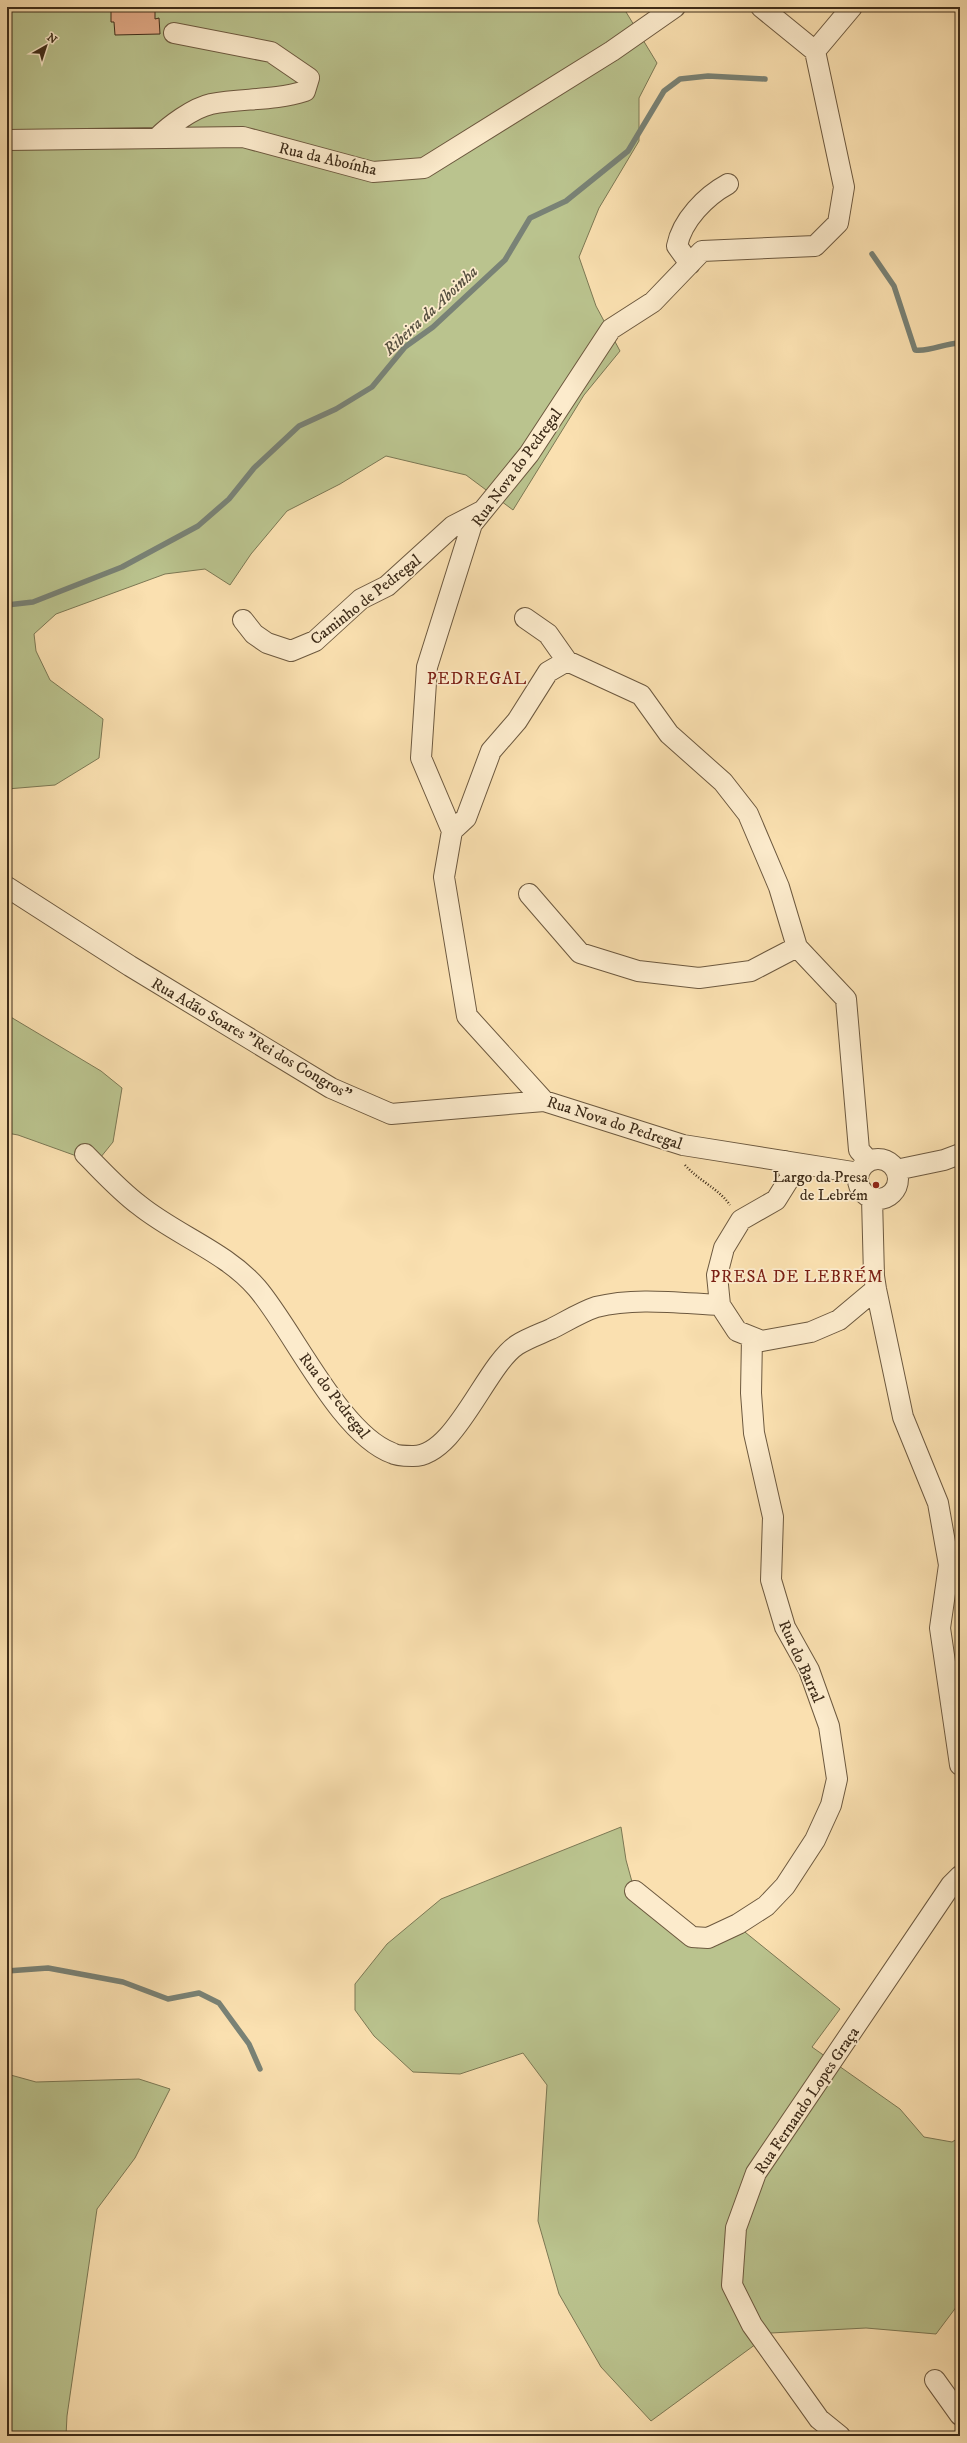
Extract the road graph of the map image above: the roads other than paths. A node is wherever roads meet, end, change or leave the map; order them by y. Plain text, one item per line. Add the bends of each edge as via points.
1 (674, 7) edge
2 (760, 7) edge
3 (852, 7) edge
4 (174, 33) dead end
5 (815, 52) junction
6 (157, 138) junction
7 (7, 140) edge
8 (728, 184) dead end
9 (690, 264) junction
10 (484, 510) junction
11 (525, 618) dead end
12 (242, 620) dead end
13 (567, 660) junction
14 (452, 831) junction
15 (7, 887) edge
16 (529, 894) dead end
17 (797, 947) junction
18 (544, 1101) junction
19 (85, 1154) dead end
20 (960, 1154) edge
21 (785, 1161) junction
22 (864, 1167) junction
23 (896, 1170) junction
24 (872, 1198) junction
25 (876, 1289) junction
26 (720, 1305) junction
27 (752, 1337) junction
28 (960, 1766) edge
29 (960, 1876) edge
30 (635, 1891) dead end
31 (935, 2380) dead end
32 (960, 2416) edge
33 (821, 2427) edge
34 (840, 2436) edge

1 - 6 street, Rua da Aboínha via 612,51 424,168 373,172 243,137
2 - 5 street
3 - 5 street
4 - 6 street via 271,52 309,78 305,91 287,97 209,104 170,125
5 - 9 street, Rua Nova do Pedregal via 844,187 838,223 815,246 702,251
6 - 7 street, Rua da Aboínha
8 - 9 street via 710,194 679,233 677,246
9 - 10 street, Rua Nova do Pedregal via 653,302 611,328 529,454
10 - 12 street, Caminho de Pedregal via 453,526 386,586 361,599 315,641 291,651 267,643 254,634
10 - 14 street, Rua Nova do Pedregal via 472,524 427,667 421,758
11 - 13 street via 548,634
13 - 14 street via 548,672 517,721 491,751 466,818
13 - 17 street via 641,695 669,734 723,782 748,814 779,887
14 - 18 street, Rua Nova do Pedregal via 444,877 467,1016
15 - 18 street, Rua Adão Soares "Rei dos Congros" via 130,966 331,1088 391,1114
16 - 17 street via 580,953 638,971 699,978 751,971
17 - 22 street via 846,999 859,1150
18 - 21 street, Rua Nova do Pedregal via 683,1145
19 - 26 street, Rua do Pedregal via 139,1205 240,1271 258,1289 320,1381 355,1426 375,1445 393,1454 415,1456 431,1450 448,1436 480,1394 500,1362 516,1345 594,1308 616,1303
20 - 23 street
21 - 22 street
21 - 26 street via 791,1176 776,1200 741,1220 724,1248 716,1275
22 - 23 street via 876,1159 888,1161
22 - 24 street via 858,1179 862,1191
23 - 24 street via 896,1190 885,1198
24 - 25 street
25 - 27 street via 839,1320 811,1332 762,1341
25 - 28 street via 903,1417 938,1502 949,1565 940,1628
26 - 27 street via 737,1331
27 - 30 street, Rua do Barral via 751,1393 754,1433 773,1517 771,1580 785,1627 809,1670 829,1726 837,1779 831,1805 815,1840 785,1886 766,1906 738,1924 708,1938 692,1937
29 - 33 street, Rua Fernando Lopes Graça via 950,1885 756,2173 736,2228 732,2285 752,2325
31 - 32 street
33 - 34 street, Rua Fernando Lopes Graça

